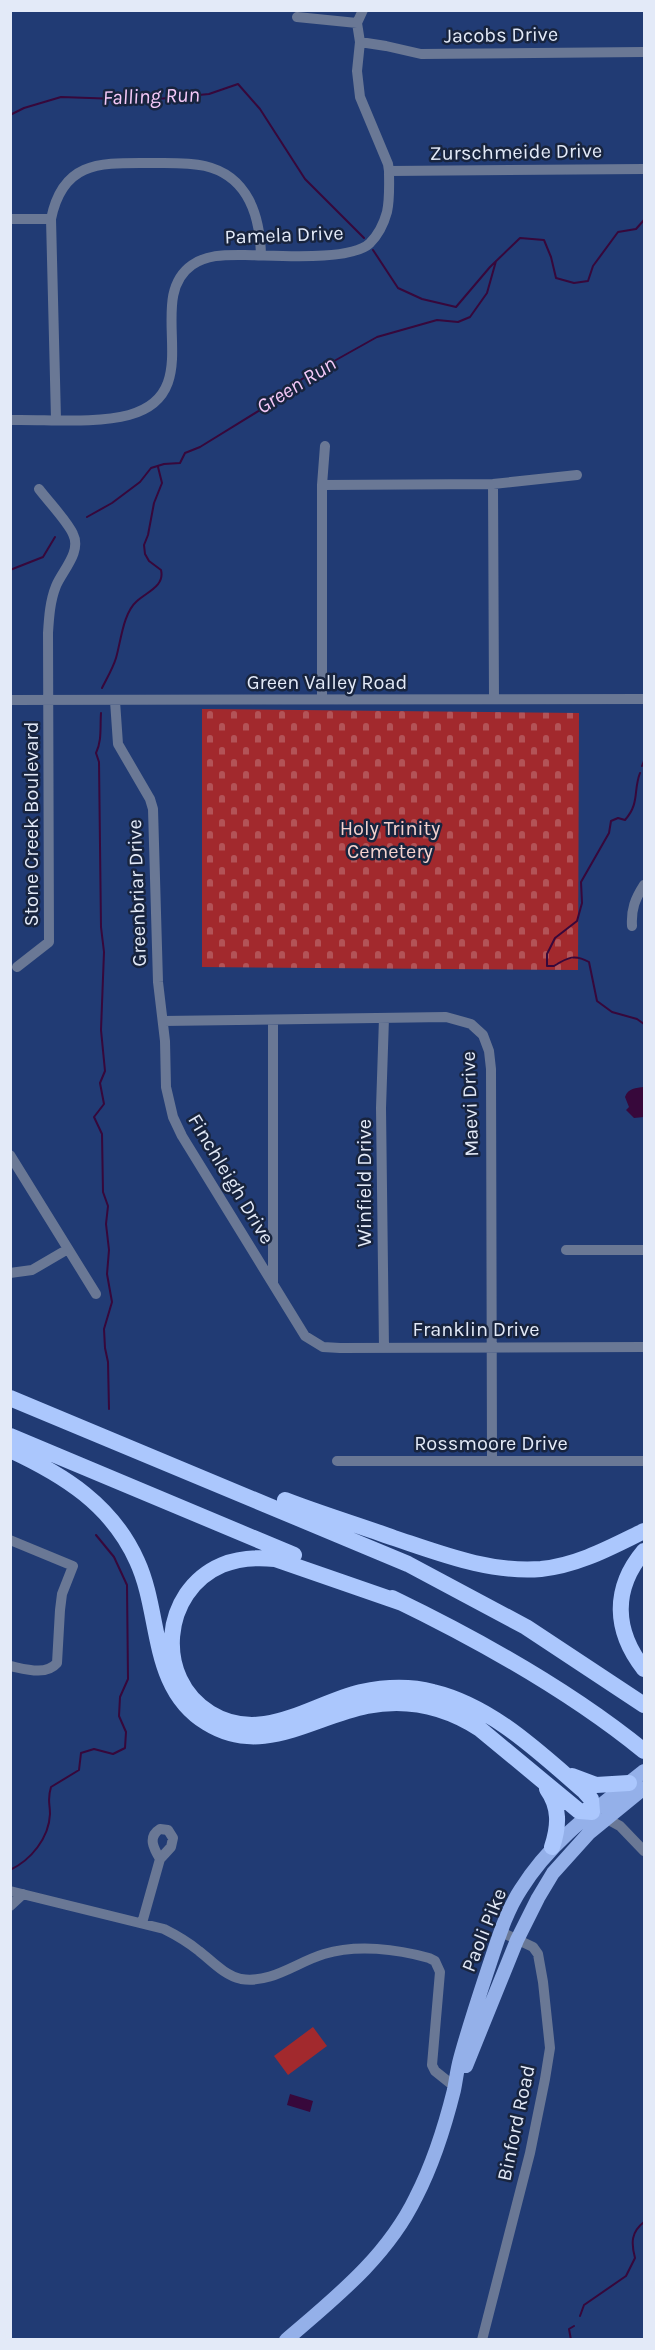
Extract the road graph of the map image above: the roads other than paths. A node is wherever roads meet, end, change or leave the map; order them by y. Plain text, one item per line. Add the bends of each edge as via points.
1 (363, 10) edge
2 (297, 17) dead end
3 (357, 23) junction
4 (360, 42) junction
5 (645, 52) edge
6 (645, 169) edge
7 (389, 171) junction
8 (10, 219) edge
9 (51, 219) junction
10 (261, 255) junction
11 (56, 419) junction
12 (10, 420) edge
13 (325, 446) dead end
14 (577, 475) dead end
15 (493, 483) junction
16 (322, 485) junction
17 (39, 489) dead end
18 (322, 699) junction
19 (495, 699) junction
20 (645, 699) edge
21 (10, 700) edge
22 (115, 700) junction
23 (48, 701) junction
24 (645, 885) edge
25 (632, 926) dead end
26 (17, 967) dead end
27 (384, 1018) junction
28 (163, 1021) junction
29 (273, 1021) junction
30 (10, 1155) edge
31 (68, 1249) junction
32 (566, 1250) dead end
33 (645, 1250) edge
34 (10, 1273) edge
35 (273, 1284) junction
36 (96, 1294) dead end
37 (310, 1341) joint
38 (645, 1347) edge
39 (384, 1348) junction
40 (492, 1348) junction
41 (10, 1398) edge
42 (10, 1436) edge
43 (122, 1444) junction
44 (10, 1450) edge
45 (492, 1460) junction
46 (337, 1461) dead end
47 (645, 1461) edge
48 (645, 1531) edge
49 (10, 1540) edge
50 (645, 1551) edge
51 (402, 1603) junction
52 (10, 1666) edge
53 (645, 1669) edge
54 (645, 1705) edge
55 (638, 1746) edge
56 (560, 1771) junction
57 (645, 1771) edge
58 (532, 1774) junction
59 (637, 1785) edge
60 (600, 1815) junction
61 (552, 1847) junction
62 (645, 1851) edge
63 (160, 1859) dead end
64 (10, 1892) edge
65 (23, 1894) junction
66 (10, 1906) edge
67 (142, 1923) junction
68 (501, 1932) junction
69 (517, 1940) junction
70 (455, 2087) junction
71 (286, 2340) edge
72 (482, 2340) edge

1 - 3 street
2 - 3 street
3 - 4 street, Pamela Drive
4 - 5 street, Jacobs Drive via 421,54
4 - 7 street, Pamela Drive via 360,97
6 - 7 street, Zurschmeide Drive
7 - 10 street, Pamela Drive via 387,212 370,243 336,255
8 - 9 street
9 - 10 street via 55,198 63,187 90,168 110,163 204,165 232,179 246,194 259,226
9 - 11 street
10 - 11 street, Pamela Drive via 208,257 192,264 181,277 173,303 173,365 162,393 149,407 103,419
11 - 12 street, Pamela Drive
13 - 16 street
14 - 15 street
15 - 16 street
15 - 19 street
16 - 18 street
17 - 23 street via 74,535 71,560 56,585 50,606
18 - 19 street, Green Valley Road
18 - 22 street, Green Valley Road
19 - 20 street, Green Valley Road
21 - 23 street, Green Valley Road
22 - 23 street, Green Valley Road
22 - 28 street, Greenbriar Drive via 118,744 153,809 158,982
23 - 26 street, Stone Creek Boulevard via 49,942
24 - 25 street via 631,912
27 - 29 street, Maevi Drive
27 - 39 street, Winfield Drive
27 - 40 street, Maevi Drive via 455,1018 471,1024 486,1043 491,1070
28 - 29 street, Maevi Drive
28 - 35 street, Finchleigh Drive via 166,1087 172,1117
29 - 35 street
30 - 31 street
31 - 34 street via 32,1270
31 - 36 street
32 - 33 street
35 - 37 street, Finchleigh Drive
37 - 39 street, Franklin Drive via 323,1347
38 - 40 street, Franklin Drive
39 - 40 street, Franklin Drive
40 - 45 street, Maevi Drive
41 - 43 highway
42 - 51 highway
43 - 48 highway via 456,1558 500,1568 563,1565
43 - 54 highway via 349,1538 447,1584 526,1627
44 - 58 highway via 80,1488 114,1522 146,1584 171,1685 192,1713 206,1723 231,1734 257,1738 293,1731 366,1706 418,1704 466,1720
45 - 46 street, Rossmoore Drive
45 - 47 street, Rossmoore Drive
49 - 52 street via 73,1566 62,1594 57,1663 41,1670
50 - 53 highway via 626,1579 621,1612 622,1629
51 - 55 highway via 498,1652
51 - 56 highway via 275,1559 237,1560 204,1575 191,1588 174,1621 172,1656 177,1674 196,1702 210,1713 241,1725 274,1724 377,1689 414,1689 449,1696 481,1712
56 - 59 highway via 596,1785
56 - 60 highway via 591,1799
57 - 59 main road
58 - 60 highway via 579,1811
58 - 61 highway via 555,1803 558,1820
59 - 60 main road
60 - 61 main road, Paoli Pike
60 - 62 street via 620,1826
60 - 69 main road, Paoli Pike via 553,1873
61 - 68 main road, Paoli Pike via 519,1891
63 - 67 street
64 - 65 street
65 - 66 street
65 - 67 street
67 - 70 street via 173,1934 228,1974 242,1979 269,1977 339,1950 395,1951 435,1961 440,1979 432,2065
68 - 69 street, Binford Road
68 - 70 main road, Paoli Pike via 459,2062
69 - 70 main road, Paoli Pike
69 - 72 street, Binford Road via 533,1947 538,1954 550,2048 530,2153
70 - 71 main road, Paoli Pike via 435,2154 406,2217 365,2270

